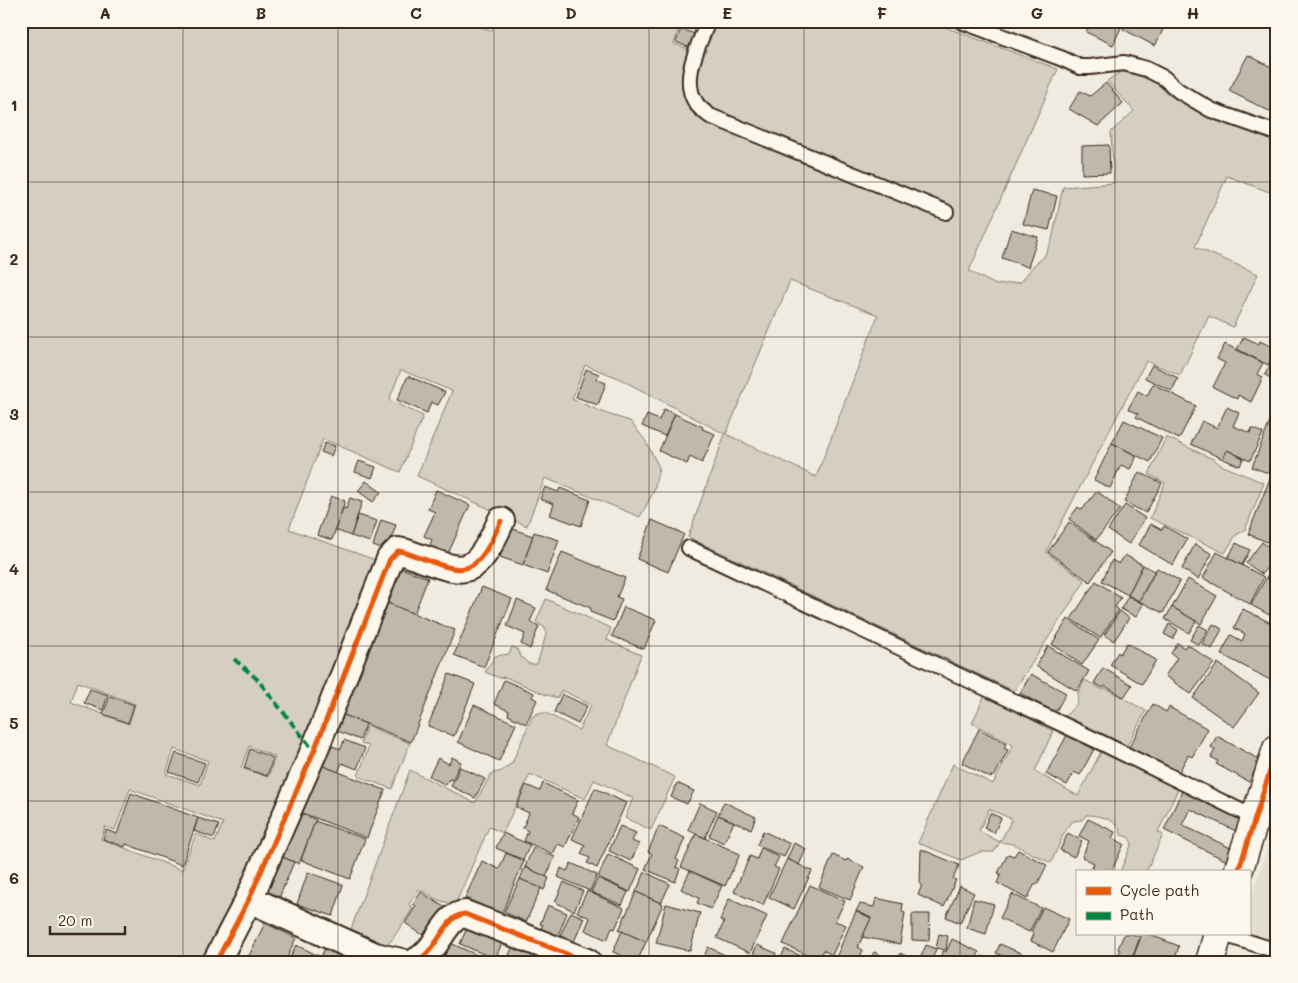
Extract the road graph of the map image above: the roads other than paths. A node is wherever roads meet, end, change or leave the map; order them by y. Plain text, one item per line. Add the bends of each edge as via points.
1 (708, 21) edge
2 (961, 21) edge
3 (1277, 133) edge
4 (946, 212) dead end
5 (501, 521) dead end
6 (689, 548) dead end
7 (1277, 749) edge
8 (1255, 818) junction
9 (1239, 870) edge
10 (249, 899) junction
11 (1217, 936) edge
12 (1230, 936) edge
13 (1277, 950) edge
14 (216, 962) edge
15 (401, 962) edge
16 (415, 962) edge
17 (588, 962) edge
18 (1210, 962) edge

1 - 4 lane via 691,67 690,85 696,104 710,116
2 - 3 lane via 1080,67 1124,62 1146,69 1211,110
5 - 10 street via 480,560 462,570 404,552 398,552 390,559 314,751
6 - 8 lane
7 - 8 street
8 - 9 street
10 - 14 street
10 - 15 street via 375,956
11 - 18 street
12 - 13 lane
16 - 17 street via 430,952 452,920 465,914

